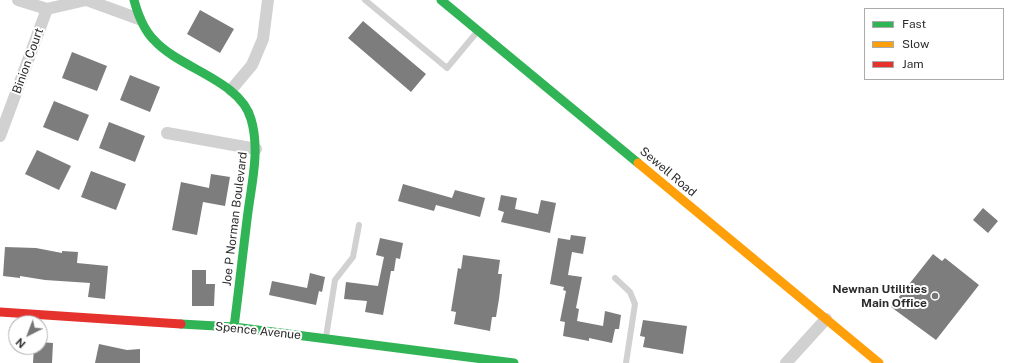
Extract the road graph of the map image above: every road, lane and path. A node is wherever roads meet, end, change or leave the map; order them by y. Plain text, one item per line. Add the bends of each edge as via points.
1 (18, 0) edge
2 (86, 0) edge
3 (134, 0) edge
4 (268, 0) edge
5 (365, 0) edge
6 (441, 0) edge
7 (47, 9) junction
8 (139, 19) junction
9 (478, 31) junction
10 (231, 90) junction
11 (167, 133) dead end
12 (0, 136) edge
13 (256, 149) junction
14 (359, 226) dead end
15 (614, 278) dead end
16 (0, 312) edge
17 (826, 319) junction
18 (234, 327) junction
19 (326, 338) junction
20 (514, 363) edge
21 (626, 363) edge
22 (786, 363) edge
23 (879, 363) edge

1 - 7 street
2 - 7 street
2 - 8 street
3 - 8 street, Joe P Norman Boulevard
4 - 10 street via 264,39 252,65
5 - 9 lane via 446,68
6 - 9 street, Sewell Road
7 - 12 street, Binion Court
8 - 10 street, Joe P Norman Boulevard via 153,40 168,54
9 - 17 street, Sewell Road
10 - 13 street, Joe P Norman Boulevard via 251,118
11 - 13 street
13 - 18 street, Joe P Norman Boulevard
14 - 19 lane via 356,251 335,280
15 - 21 lane via 630,292 635,304
16 - 18 street, Spence Avenue
17 - 22 street
17 - 23 street, Sewell Road
18 - 19 street, Spence Avenue
19 - 20 street, Spence Avenue

